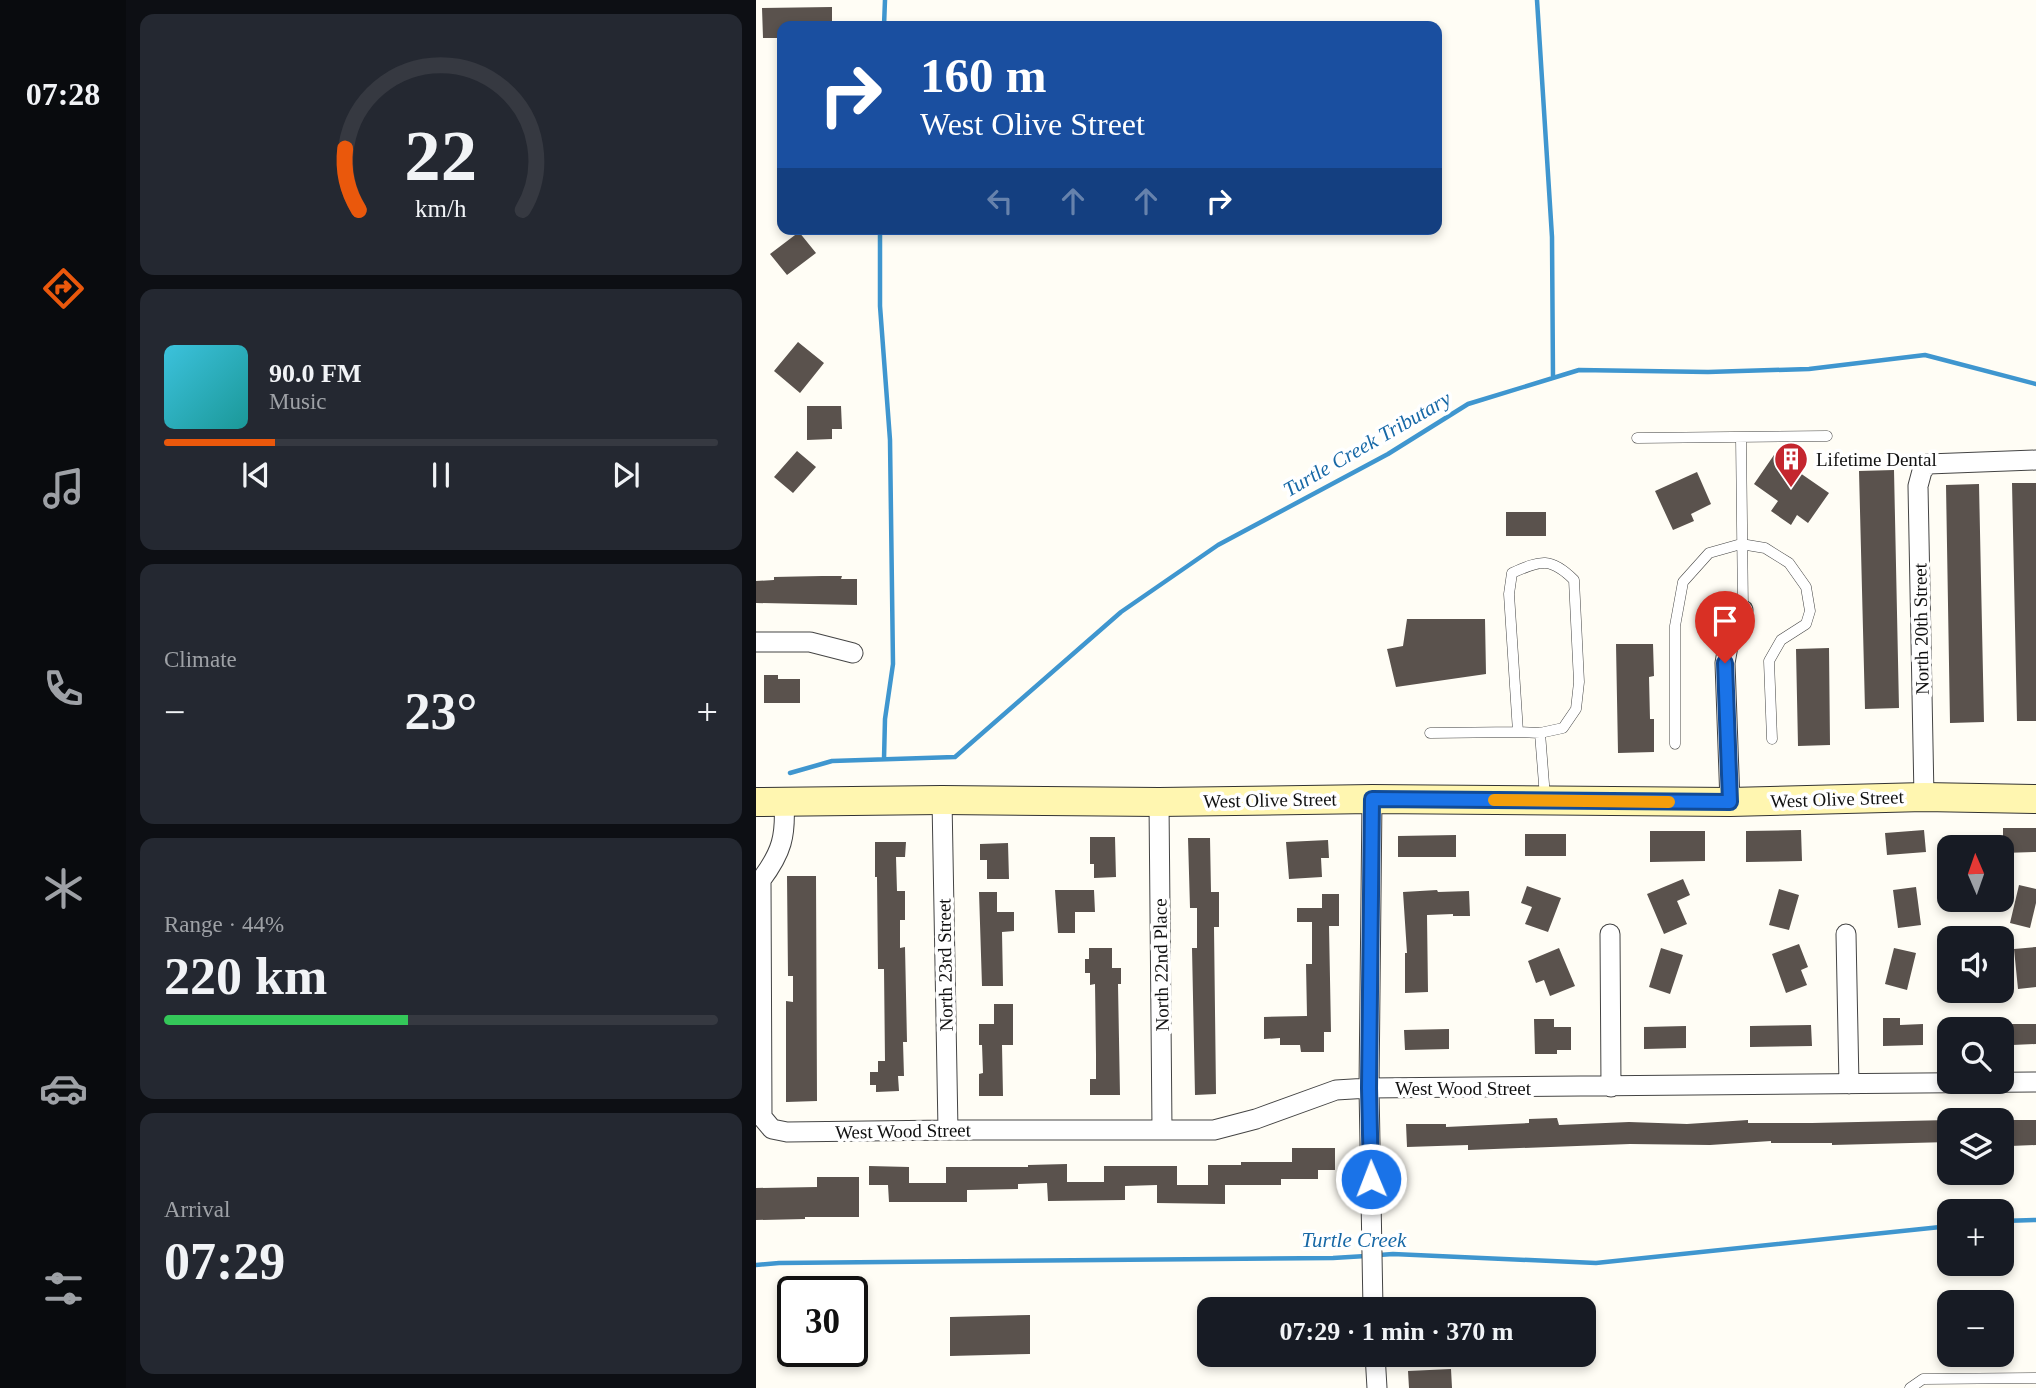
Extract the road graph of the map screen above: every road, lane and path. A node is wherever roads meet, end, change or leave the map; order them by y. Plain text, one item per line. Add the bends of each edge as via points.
1 (1827, 436) dead end
2 (1741, 437) junction
3 (1637, 438) dead end
4 (2036, 460) edge
5 (1741, 544) junction
6 (1743, 610) joint
7 (756, 642) edge
8 (853, 653) dead end
9 (1518, 732) junction
10 (1430, 733) dead end
11 (1540, 733) junction
12 (1772, 739) dead end
13 (1675, 744) dead end
14 (1924, 797) junction
15 (1372, 799) junction
16 (2036, 799) edge
17 (942, 800) junction
18 (1546, 801) junction
19 (770, 802) edge
20 (1159, 802) junction
21 (1730, 802) junction
22 (1610, 934) dead end
23 (1846, 934) dead end
24 (2036, 1082) edge
25 (1849, 1084) junction
26 (1611, 1087) junction
27 (1369, 1088) junction
28 (1162, 1129) junction
29 (948, 1130) junction
30 (1373, 1297) edge
31 (1376, 1367) edge
32 (2036, 1378) edge
33 (1377, 1388) edge
34 (1909, 1388) edge

1 - 2 lane
2 - 3 lane
2 - 5 lane
4 - 14 street, North 20th Street via 1928,464 1922,471 1918,486
5 - 6 lane
5 - 12 lane via 1765,548 1790,563 1806,587 1810,611 1806,624 1781,640 1769,661
5 - 13 lane via 1709,553 1683,582 1675,626
6 - 21 street via 1725,663
7 - 8 street via 810,642
9 - 10 lane
9 - 11 lane
9 - 11 lane via 1509,594 1512,573 1535,562 1560,566 1574,580 1579,682 1576,709 1563,728
11 - 18 lane
14 - 16 main road, West Olive Street
14 - 21 main road, West Olive Street
15 - 18 main road, West Olive Street
15 - 20 main road, West Olive Street
15 - 27 street
17 - 19 main road, West Olive Street
17 - 20 main road, West Olive Street
17 - 29 street, North 23rd Street
18 - 21 main road, West Olive Street
19 - 29 street, West Wood Street via 785,824 783,841 761,880 762,1117 772,1129 787,1132
20 - 28 street, North 22nd Place
22 - 26 street
23 - 25 street
24 - 25 street, West Wood Street
25 - 26 street, West Wood Street
26 - 27 street, West Wood Street
27 - 28 street, West Wood Street via 1336,1090 1214,1130
27 - 30 street
28 - 29 street, West Wood Street
31 - 33 street
32 - 34 lane via 1923,1379

